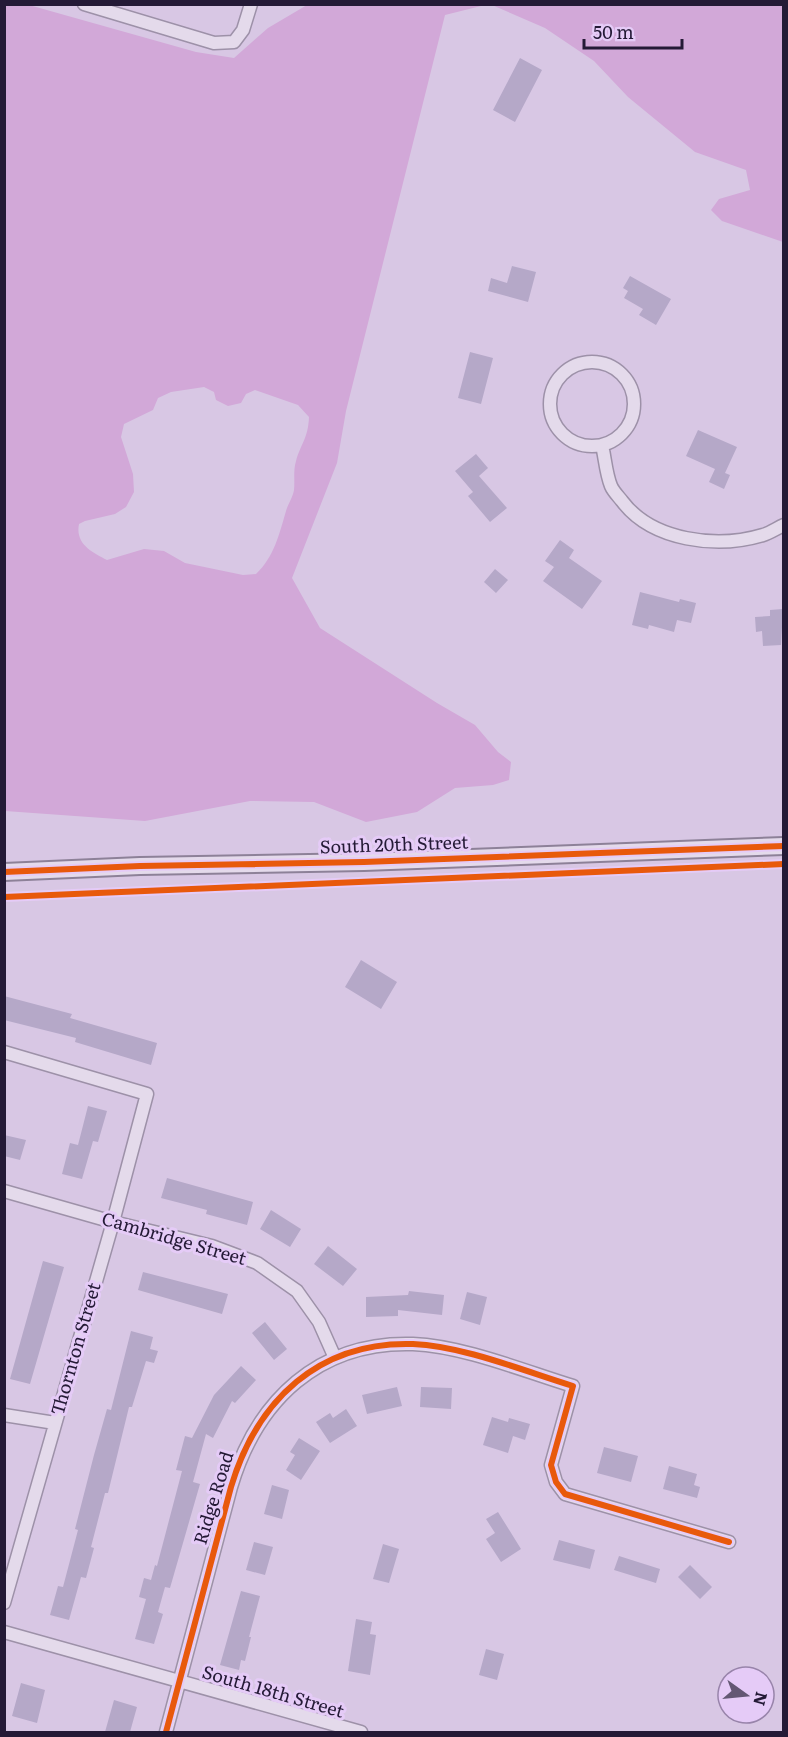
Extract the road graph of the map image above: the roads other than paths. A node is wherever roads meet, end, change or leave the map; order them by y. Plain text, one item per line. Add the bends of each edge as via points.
1 (84, 4) edge
2 (251, 4) edge
3 (602, 445) junction
4 (783, 525) edge
5 (783, 846) edge
6 (4, 872) edge
7 (4, 1052) edge
8 (4, 1191) edge
9 (113, 1222) junction
10 (335, 1359) junction
11 (4, 1415) edge
12 (55, 1423) junction
13 (729, 1542) dead end
14 (4, 1604) edge
15 (4, 1632) edge
16 (180, 1680) junction
17 (166, 1732) edge
18 (361, 1732) edge

1 - 2 street via 214,43 234,42 243,30
3 - 3 street via 583,446 571,441 561,433 550,410 550,397 563,374 585,363 609,366 619,372 632,393 633,411 627,428
3 - 4 street via 611,486 630,512 652,526 703,541 746,539
5 - 6 main road, South 20th Street
7 - 9 street, Thornton Street via 147,1094
8 - 9 street, Cambridge Street
9 - 10 street, Cambridge Street via 212,1246 257,1263 297,1291 319,1322
9 - 12 street, Thornton Street
10 - 13 street, Ridge Road via 381,1345 416,1344 464,1353 573,1386 551,1465 565,1494
10 - 16 street, Ridge Road via 313,1369 284,1392 267,1411 238,1462
11 - 12 street
12 - 14 street, Thornton Street
15 - 16 street, South 18th Street
16 - 17 street, Ridge Road
16 - 18 street, South 18th Street

